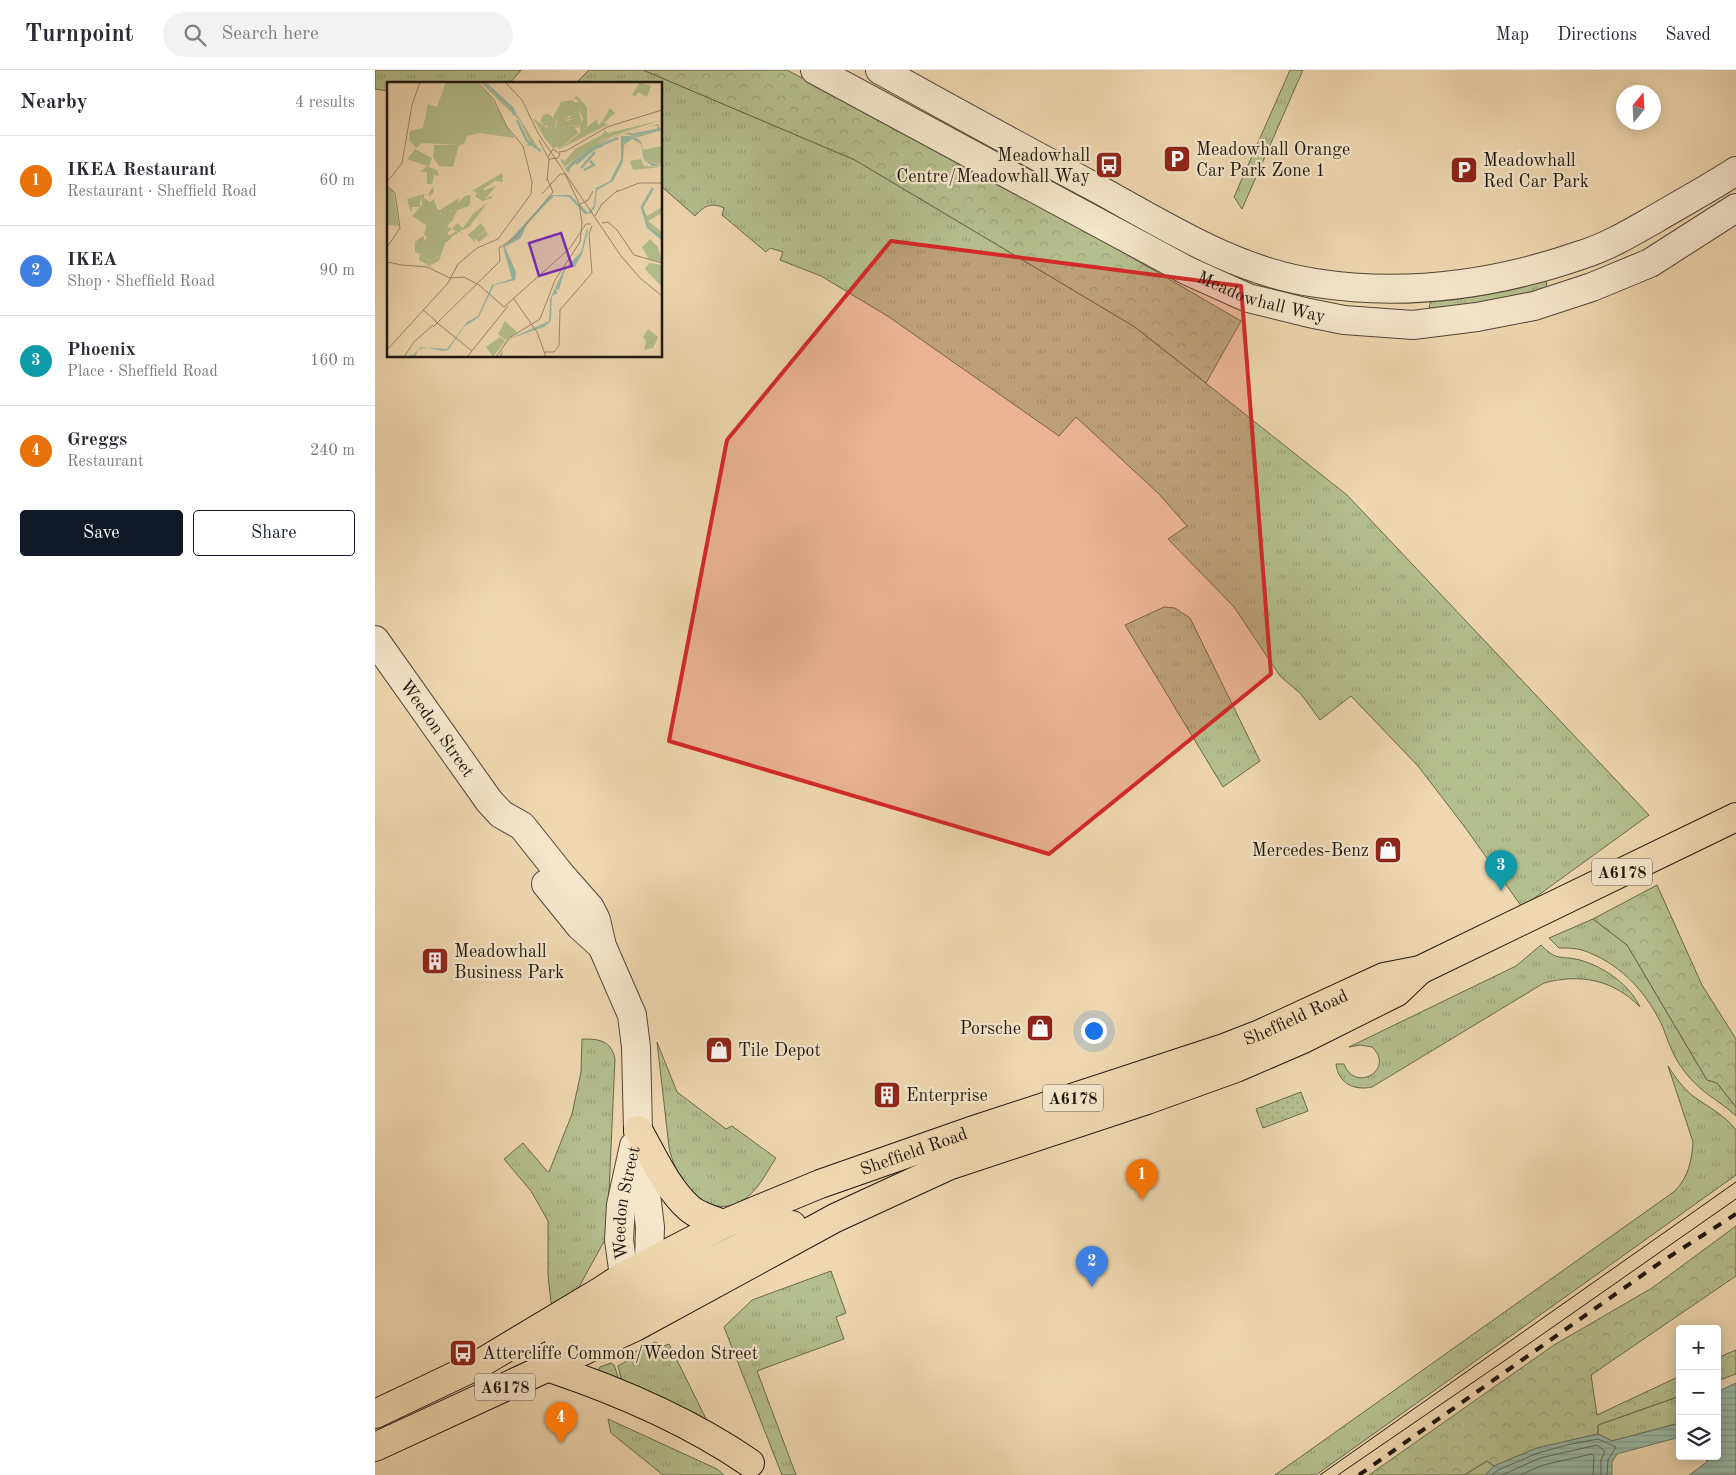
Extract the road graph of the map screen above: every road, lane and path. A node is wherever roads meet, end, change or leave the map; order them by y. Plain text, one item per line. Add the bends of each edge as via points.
1 (815, 70) edge
2 (880, 70) edge
3 (961, 114) junction
4 (985, 128) junction
5 (957, 147) junction
6 (1736, 171) edge
7 (1736, 204) edge
8 (1736, 208) edge
9 (1661, 216) junction
10 (1609, 244) junction
11 (1222, 254) junction
12 (1188, 271) junction
13 (1635, 271) junction
14 (1610, 281) junction
15 (375, 640) edge
16 (1736, 817) edge
17 (1420, 970) junction
18 (638, 1130) junction
19 (724, 1224) junction
20 (661, 1284) junction
21 (547, 1368) junction
22 (375, 1414) edge
23 (375, 1446) edge
24 (750, 1462) dead end

1 - 5 street, Meadowhall Way
2 - 3 street, Meadowhall Way
3 - 4 street, Meadowhall Way
3 - 5 street
4 - 5 street
4 - 11 street, Meadowhall Way
5 - 12 street, Meadowhall Way
6 - 9 street, Meadowhall Way
7 - 9 street via 1687,220
8 - 13 street, Meadowhall Way
9 - 10 street, Meadowhall Way
10 - 11 street, Meadowhall Way via 1585,254 1485,281 1393,289 1315,283 1253,267
10 - 13 street
10 - 14 street
11 - 12 street via 1209,264
12 - 14 street, Meadowhall Way via 1248,298 1301,311 1344,320 1413,325 1534,306
13 - 14 street, Meadowhall Way
15 - 18 street, Weedon Street via 475,782 501,814 522,826 597,920 602,946 632,1015
16 - 17 main road, Sheffield Road / A6178
17 - 19 main road, Sheffield Road / A6178 via 1384,977 1224,1048 820,1184
17 - 20 main road, Sheffield Road / A6178 via 1397,992 1237,1068 948,1166 835,1218
18 - 19 main road via 663,1175 689,1208
18 - 20 street, Weedon Street via 621,1205 619,1240
19 - 20 main road, Sheffield Road / A6178 via 682,1246
20 - 21 main road, A6178 via 635,1327
20 - 22 main road, A6178 via 601,1291 476,1366
21 - 23 main road, A6178
21 - 24 main road via 644,1405 724,1445

